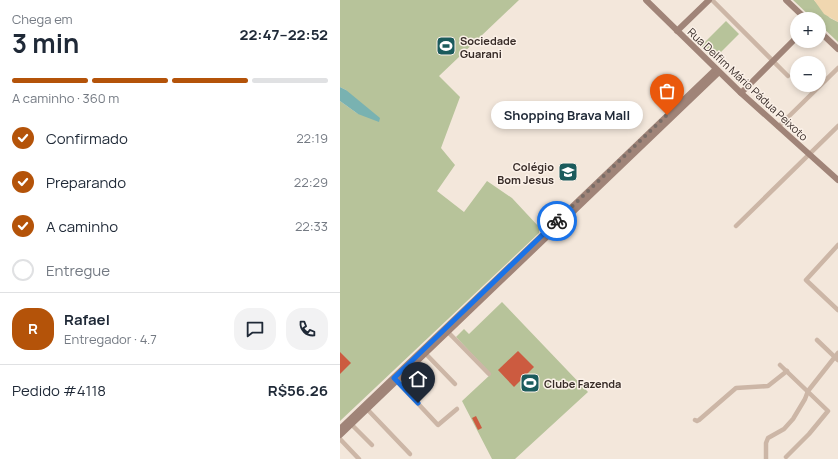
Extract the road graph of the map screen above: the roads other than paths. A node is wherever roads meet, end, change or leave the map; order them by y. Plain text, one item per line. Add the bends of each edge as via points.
1 (646, 0) edge
2 (710, 0) edge
3 (786, 0) edge
4 (799, 12) edge
5 (677, 31) junction
6 (826, 38) edge
7 (790, 44) edge
8 (838, 49) edge
9 (773, 61) junction
10 (838, 68) edge
11 (717, 71) junction
12 (788, 76) dead end
13 (741, 93) junction
14 (838, 126) edge
15 (778, 127) junction
16 (809, 155) junction
17 (838, 180) edge
18 (736, 226) dead end
19 (838, 244) edge
20 (837, 308) edge
21 (446, 330) junction
22 (817, 340) dead end
23 (425, 353) junction
24 (837, 356) edge
25 (780, 365) dead end
26 (787, 371) junction
27 (489, 374) dead end
28 (395, 379) junction
29 (455, 384) dead end
30 (808, 391) junction
31 (367, 409) junction
32 (457, 409) dead end
33 (695, 420) dead end
34 (350, 423) junction
35 (340, 429) edge
36 (340, 435) edge
37 (340, 439) edge
38 (372, 445) dead end
39 (410, 454) dead end
40 (786, 457) dead end
41 (359, 459) edge
42 (766, 459) edge

1 - 5 main road, Rua Delfim Mário Pádua Peixoto
2 - 5 main road
2 - 9 street
3 - 4 main road
5 - 11 main road, Rua Delfim Mário Pádua Peixoto
6 - 8 main road
7 - 9 main road
9 - 12 street
9 - 13 main road
10 - 15 street
11 - 13 main road, Rua Delfim Mário Pádua Peixoto
11 - 21 main road
13 - 15 main road, Rua Delfim Mário Pádua Peixoto
14 - 16 street
15 - 16 main road, Rua Delfim Mário Pádua Peixoto
16 - 17 main road, Rua Delfim Mário Pádua Peixoto
16 - 18 street
19 - 20 street via 806,280
21 - 23 main road
21 - 27 street
21 - 28 main road
22 - 24 street
23 - 28 main road
23 - 29 street
24 - 30 street
25 - 26 street
26 - 30 street
26 - 33 street via 768,386 736,388 699,420
28 - 31 main road
28 - 32 street via 438,425
28 - 34 main road
30 - 40 street via 828,411
30 - 42 street via 793,420 784,429 768,438
31 - 34 main road
31 - 39 street
34 - 35 main road
34 - 36 main road
34 - 38 street
37 - 41 street

